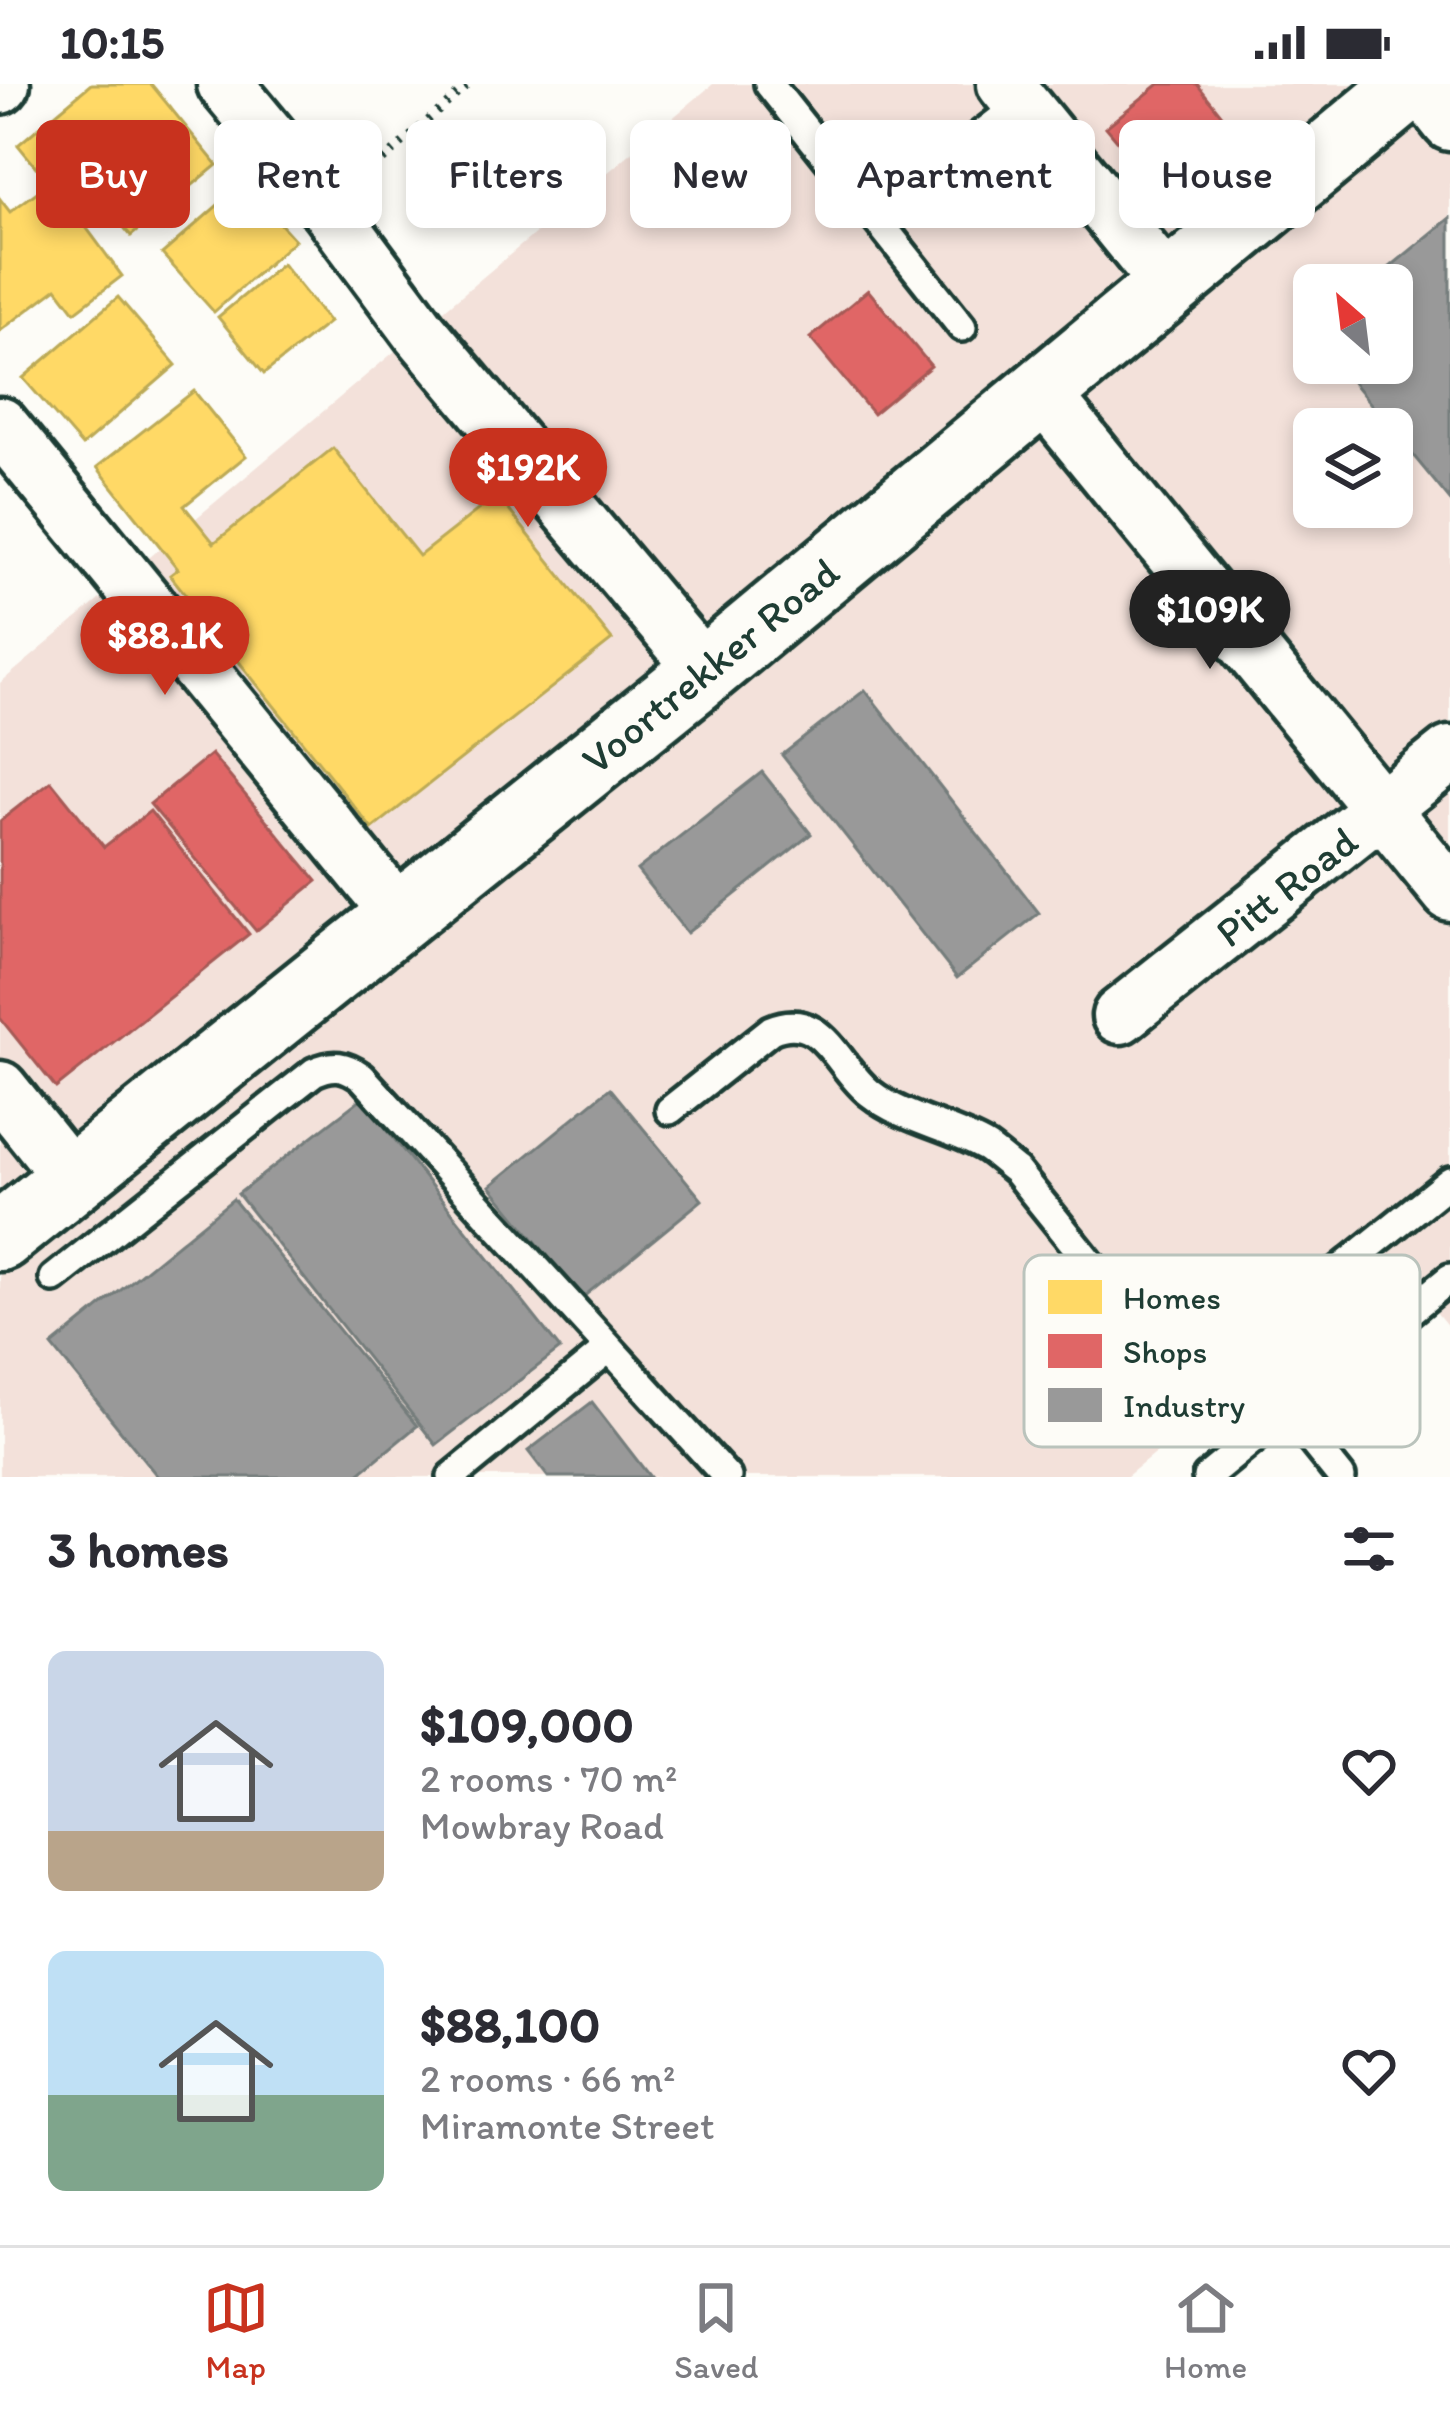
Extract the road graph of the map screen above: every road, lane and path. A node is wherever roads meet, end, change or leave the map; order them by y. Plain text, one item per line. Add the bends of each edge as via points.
1 (225, 84) edge
2 (469, 84) edge
3 (769, 84) edge
4 (1415, 84) edge
5 (1013, 94) edge
6 (255, 120) edge
7 (984, 120) edge
8 (1450, 123) edge
9 (815, 141) edge
10 (382, 161) edge
11 (343, 228) edge
12 (884, 228) edge
13 (1169, 286) junction
14 (962, 327) dead end
15 (1041, 392) junction
16 (0, 425) edge
17 (705, 671) junction
18 (1450, 754) edge
19 (1382, 812) junction
20 (1450, 893) edge
21 (400, 915) junction
22 (1120, 1016) dead end
23 (0, 1089) edge
24 (670, 1110) dead end
25 (72, 1179) junction
26 (1450, 1180) edge
27 (0, 1237) edge
28 (1083, 1255) edge
29 (1357, 1255) edge
30 (54, 1278) dead end
31 (1450, 1278) edge
32 (1420, 1303) edge
33 (608, 1349) junction
34 (1244, 1447) edge
35 (1317, 1447) edge
36 (452, 1477) edge
37 (727, 1477) edge
38 (1207, 1477) edge
39 (1341, 1477) edge

1 - 6 street
2 - 10 path
3 - 9 lane
4 - 8 street
4 - 13 main road, Voortrekker Road
5 - 7 lane
5 - 13 street
11 - 17 street via 420,332
12 - 14 lane
13 - 15 main road, Voortrekker Road
15 - 17 main road, Voortrekker Road
15 - 19 street
16 - 21 street
17 - 21 main road, Voortrekker Road
18 - 19 street, Pitt Road
19 - 20 street
19 - 22 street, Pitt Road
21 - 25 main road, Voortrekker Road
23 - 25 street
24 - 28 lane via 771,1030 805,1024 882,1102 987,1148 1016,1172
25 - 27 main road, Voortrekker Road
26 - 29 lane
30 - 33 lane via 314,1072 348,1067
31 - 32 lane
33 - 36 lane
33 - 37 lane
34 - 38 lane
35 - 39 lane

